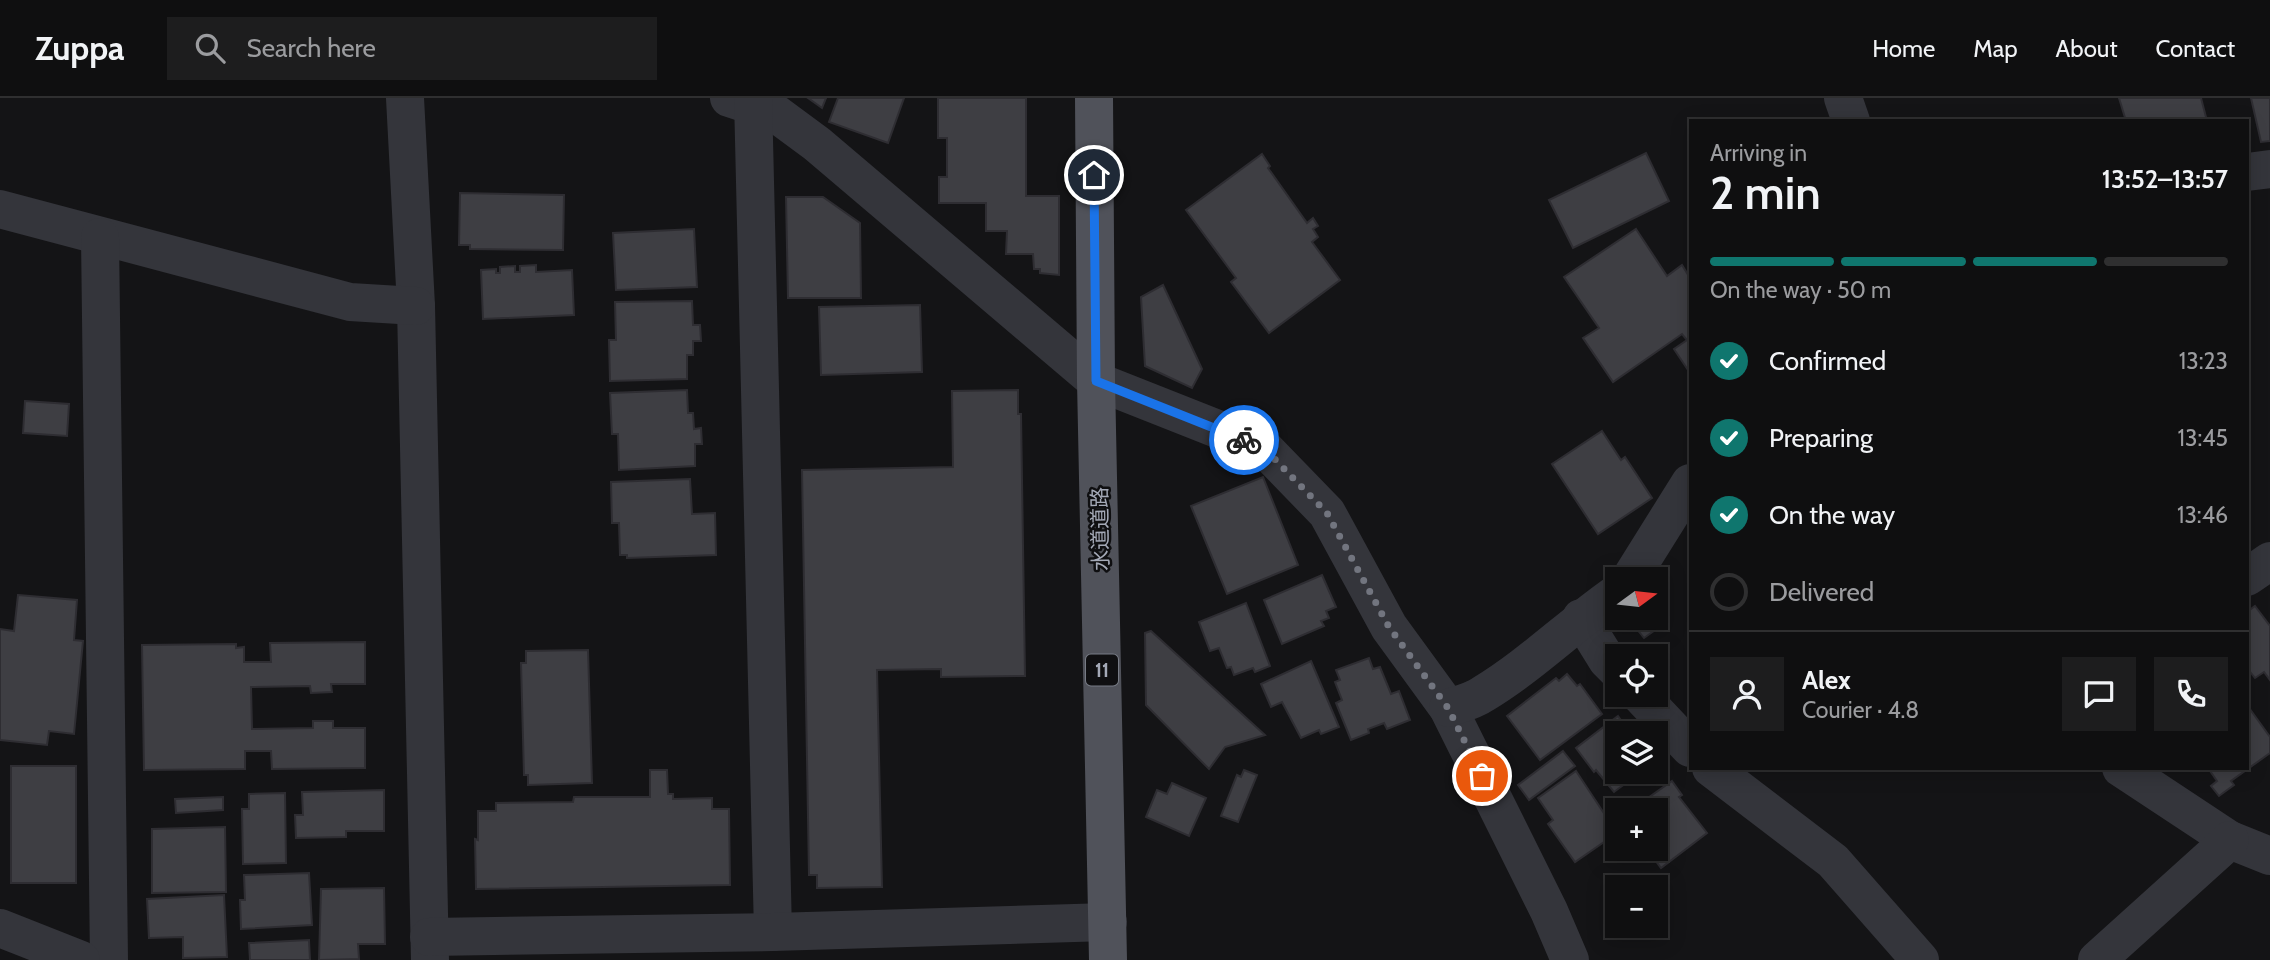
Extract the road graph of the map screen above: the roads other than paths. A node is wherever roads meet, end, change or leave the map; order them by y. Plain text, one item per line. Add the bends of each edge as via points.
1 (405, 98) edge
2 (1094, 98) edge
3 (1843, 98) edge
4 (745, 100) edge
5 (1851, 119) edge
6 (2270, 169) edge
7 (2249, 172) edge
8 (0, 209) edge
9 (100, 236) junction
10 (416, 306) junction
11 (1096, 381) junction
12 (1689, 485) edge
13 (2270, 561) edge
14 (1638, 567) edge
15 (2249, 576) edge
16 (1605, 601) edge
17 (1581, 618) junction
18 (1605, 657) edge
19 (1651, 707) edge
20 (1448, 708) junction
21 (1689, 747) edge
22 (1714, 770) edge
23 (2124, 770) edge
24 (2230, 841) junction
25 (2270, 856) edge
26 (1108, 922) junction
27 (0, 928) edge
28 (773, 932) junction
29 (430, 948) edge
30 (81, 960) edge
31 (109, 960) edge
32 (1108, 960) edge
33 (1570, 960) edge
34 (1920, 960) edge
35 (2097, 960) edge

1 - 10 street
2 - 11 main road, 水道道路 / 11
3 - 5 street
4 - 11 street via 775,113 817,144
4 - 28 street
6 - 7 street
8 - 9 street
9 - 10 street via 350,302
9 - 31 street
10 - 29 street
11 - 20 street via 1263,447 1327,513 1389,627
11 - 26 main road, 水道道路 / 11
12 - 14 street
13 - 15 street
16 - 17 street
17 - 18 street
17 - 20 street via 1482,696
19 - 21 street
20 - 33 street
22 - 34 street via 1833,861
23 - 24 street
24 - 25 street
24 - 35 street
26 - 28 street
26 - 32 main road, 水道道路 / 11
27 - 30 street
28 - 29 street

